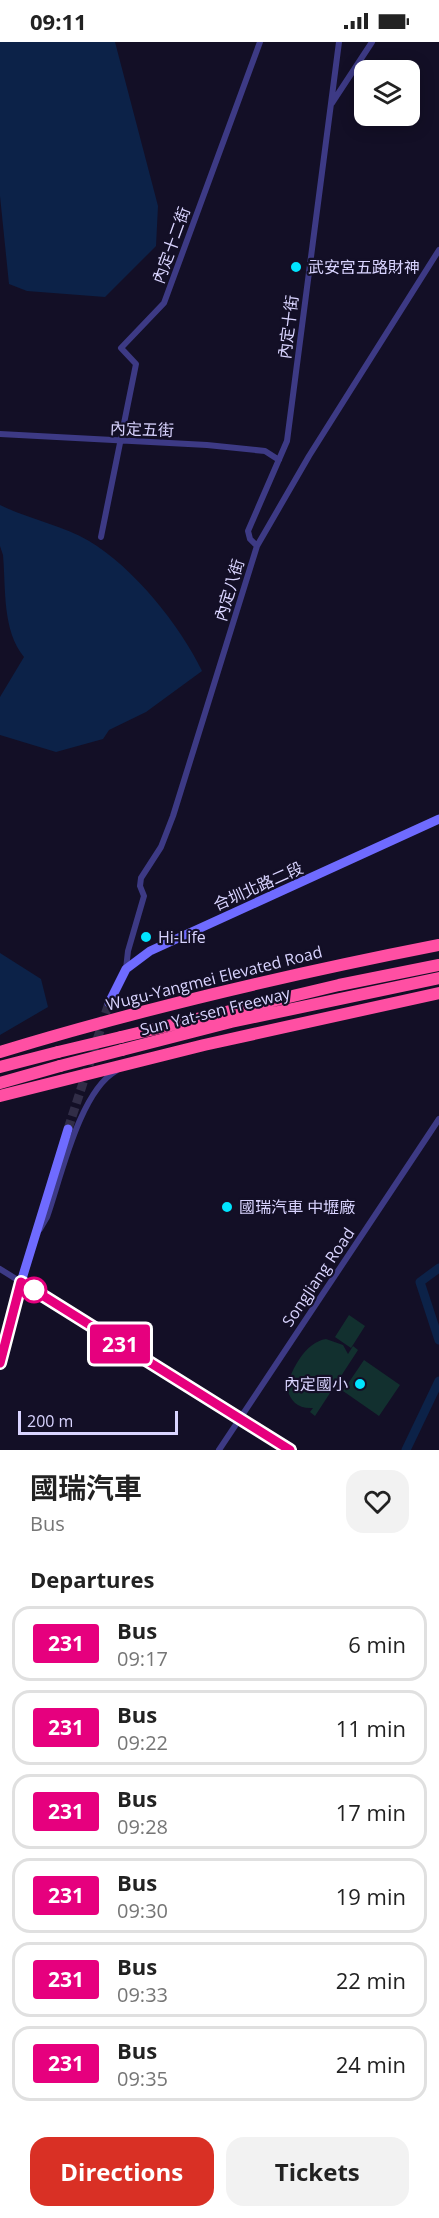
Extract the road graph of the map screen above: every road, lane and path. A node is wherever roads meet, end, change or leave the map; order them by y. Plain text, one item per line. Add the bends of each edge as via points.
1 (260, 42) edge
2 (339, 42) edge
3 (372, 42) edge
4 (332, 103) junction
5 (439, 250) edge
6 (0, 434) edge
7 (120, 442) junction
8 (279, 460) junction
9 (101, 537) dead end
10 (257, 546) junction
11 (439, 819) edge
12 (439, 945) edge
13 (439, 966) edge
14 (126, 969) junction
15 (439, 978) edge
16 (439, 992) edge
17 (109, 1003) tunnel mouth
18 (0, 1052) edge
19 (0, 1067) edge
20 (0, 1083) edge
21 (0, 1096) edge
22 (439, 1119) edge
23 (68, 1129) tunnel mouth
24 (61, 1178) junction
25 (49, 1190) junction
26 (34, 1239) junction
27 (0, 1269) edge
28 (21, 1282) junction
29 (0, 1362) edge
30 (240, 1418) junction
31 (219, 1450) edge
32 (290, 1450) edge

1 - 7 street, 內定十二街 via 164,303 121,348 136,364
2 - 4 street
3 - 4 street, 內定十街
4 - 8 street, 內定十街 via 287,441
5 - 10 street, 內定八街
6 - 7 street, 內定五街
7 - 8 street, 內定五街 via 265,451
7 - 9 street
8 - 10 street, 內定十街 via 248,531
10 - 14 street, 內定八街 via 173,816 161,847 141,878 144,896
11 - 14 street, 合圳北路二段 via 150,951
12 - 18 highway, Wugu-Yangmei Elevated Road, bridge via 301,973
13 - 19 highway, Sun Yat-sen Freeway, bridge via 328,987
14 - 17 street, 合圳北路二段
15 - 20 highway, Sun Yat-sen Freeway, bridge via 231,1022
16 - 21 highway, bridge
16 - 24 street via 145,1054 106,1077 93,1092
22 - 30 street, SongJiang Road
23 - 25 street
24 - 25 street
24 - 26 street
25 - 26 street
26 - 28 street
27 - 28 street
28 - 29 street
28 - 30 street
30 - 31 street, SongJiang Road
30 - 32 street

